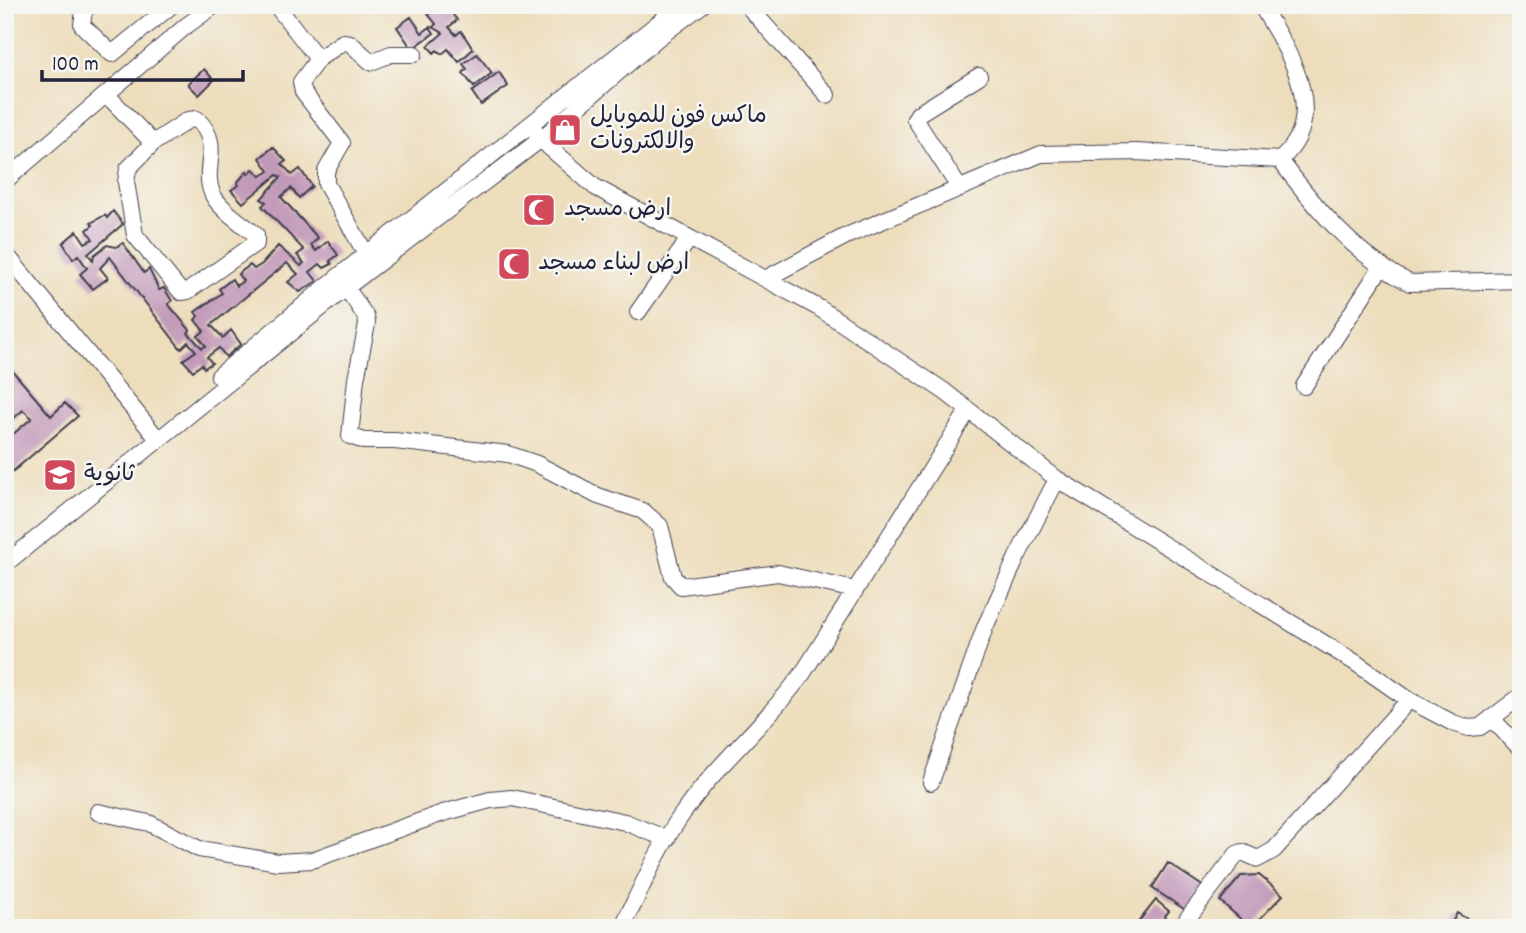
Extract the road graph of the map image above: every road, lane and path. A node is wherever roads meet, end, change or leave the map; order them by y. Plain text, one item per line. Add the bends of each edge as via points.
1 (90, 5) edge
2 (215, 5) edge
3 (276, 5) edge
4 (681, 5) edge
5 (702, 5) edge
6 (747, 5) edge
7 (1261, 5) edge
8 (169, 8) edge
9 (186, 26) junction
10 (414, 54) dead end
11 (318, 60) junction
12 (979, 76) dead end
13 (107, 95) junction
14 (827, 95) dead end
15 (530, 125) junction
16 (541, 139) junction
17 (153, 143) junction
18 (1280, 160) junction
19 (5, 181) edge
20 (960, 189) junction
21 (689, 239) junction
22 (5, 253) edge
23 (366, 254) junction
24 (1382, 267) junction
25 (5, 268) edge
26 (767, 278) junction
27 (1521, 280) edge
28 (343, 281) junction
29 (638, 312) dead end
30 (1304, 386) dead end
31 (968, 411) junction
32 (152, 438) junction
33 (1057, 479) junction
34 (5, 550) edge
35 (5, 564) edge
36 (855, 590) junction
37 (1521, 696) edge
38 (1409, 699) junction
39 (1492, 718) junction
40 (1521, 749) edge
41 (932, 782) dead end
42 (98, 812) dead end
43 (667, 839) junction
44 (1187, 919) dead end
45 (622, 928) edge

1 - 8 street via 82,25 112,54
2 - 9 street
3 - 11 street
4 - 15 street
5 - 16 street
6 - 14 street
7 - 18 street via 1299,75 1305,103 1302,127
8 - 9 street
9 - 13 street
10 - 11 street via 391,54 371,62 345,41
11 - 23 street via 301,82 301,89 342,143 326,171 326,184
12 - 20 street via 915,117
13 - 17 street
13 - 19 street
15 - 16 street
15 - 23 street
16 - 21 street via 595,187
16 - 28 street
17 - 17 street via 128,169 135,235 176,288 188,291 257,243 256,235 213,196 212,143 197,119
18 - 20 street via 1136,152 1041,154
18 - 24 street via 1347,239
20 - 26 street via 846,236
21 - 26 street
21 - 29 street
22 - 32 street
23 - 28 street
24 - 27 street via 1410,283
24 - 30 street
25 - 32 street
26 - 31 street via 903,362
28 - 32 street
28 - 36 street via 367,324 350,436 508,454 598,496 643,511 660,526 673,577 681,586 778,573
31 - 33 street
31 - 36 street
32 - 34 street
32 - 35 street
33 - 38 street
33 - 41 street via 985,627
36 - 43 street via 777,709 713,773
37 - 39 street
38 - 39 street via 1469,728
38 - 44 street via 1274,850 1258,859 1237,854
39 - 40 street
42 - 43 street via 149,823 199,849 278,862 312,860 443,813 512,798 625,822
43 - 45 street

